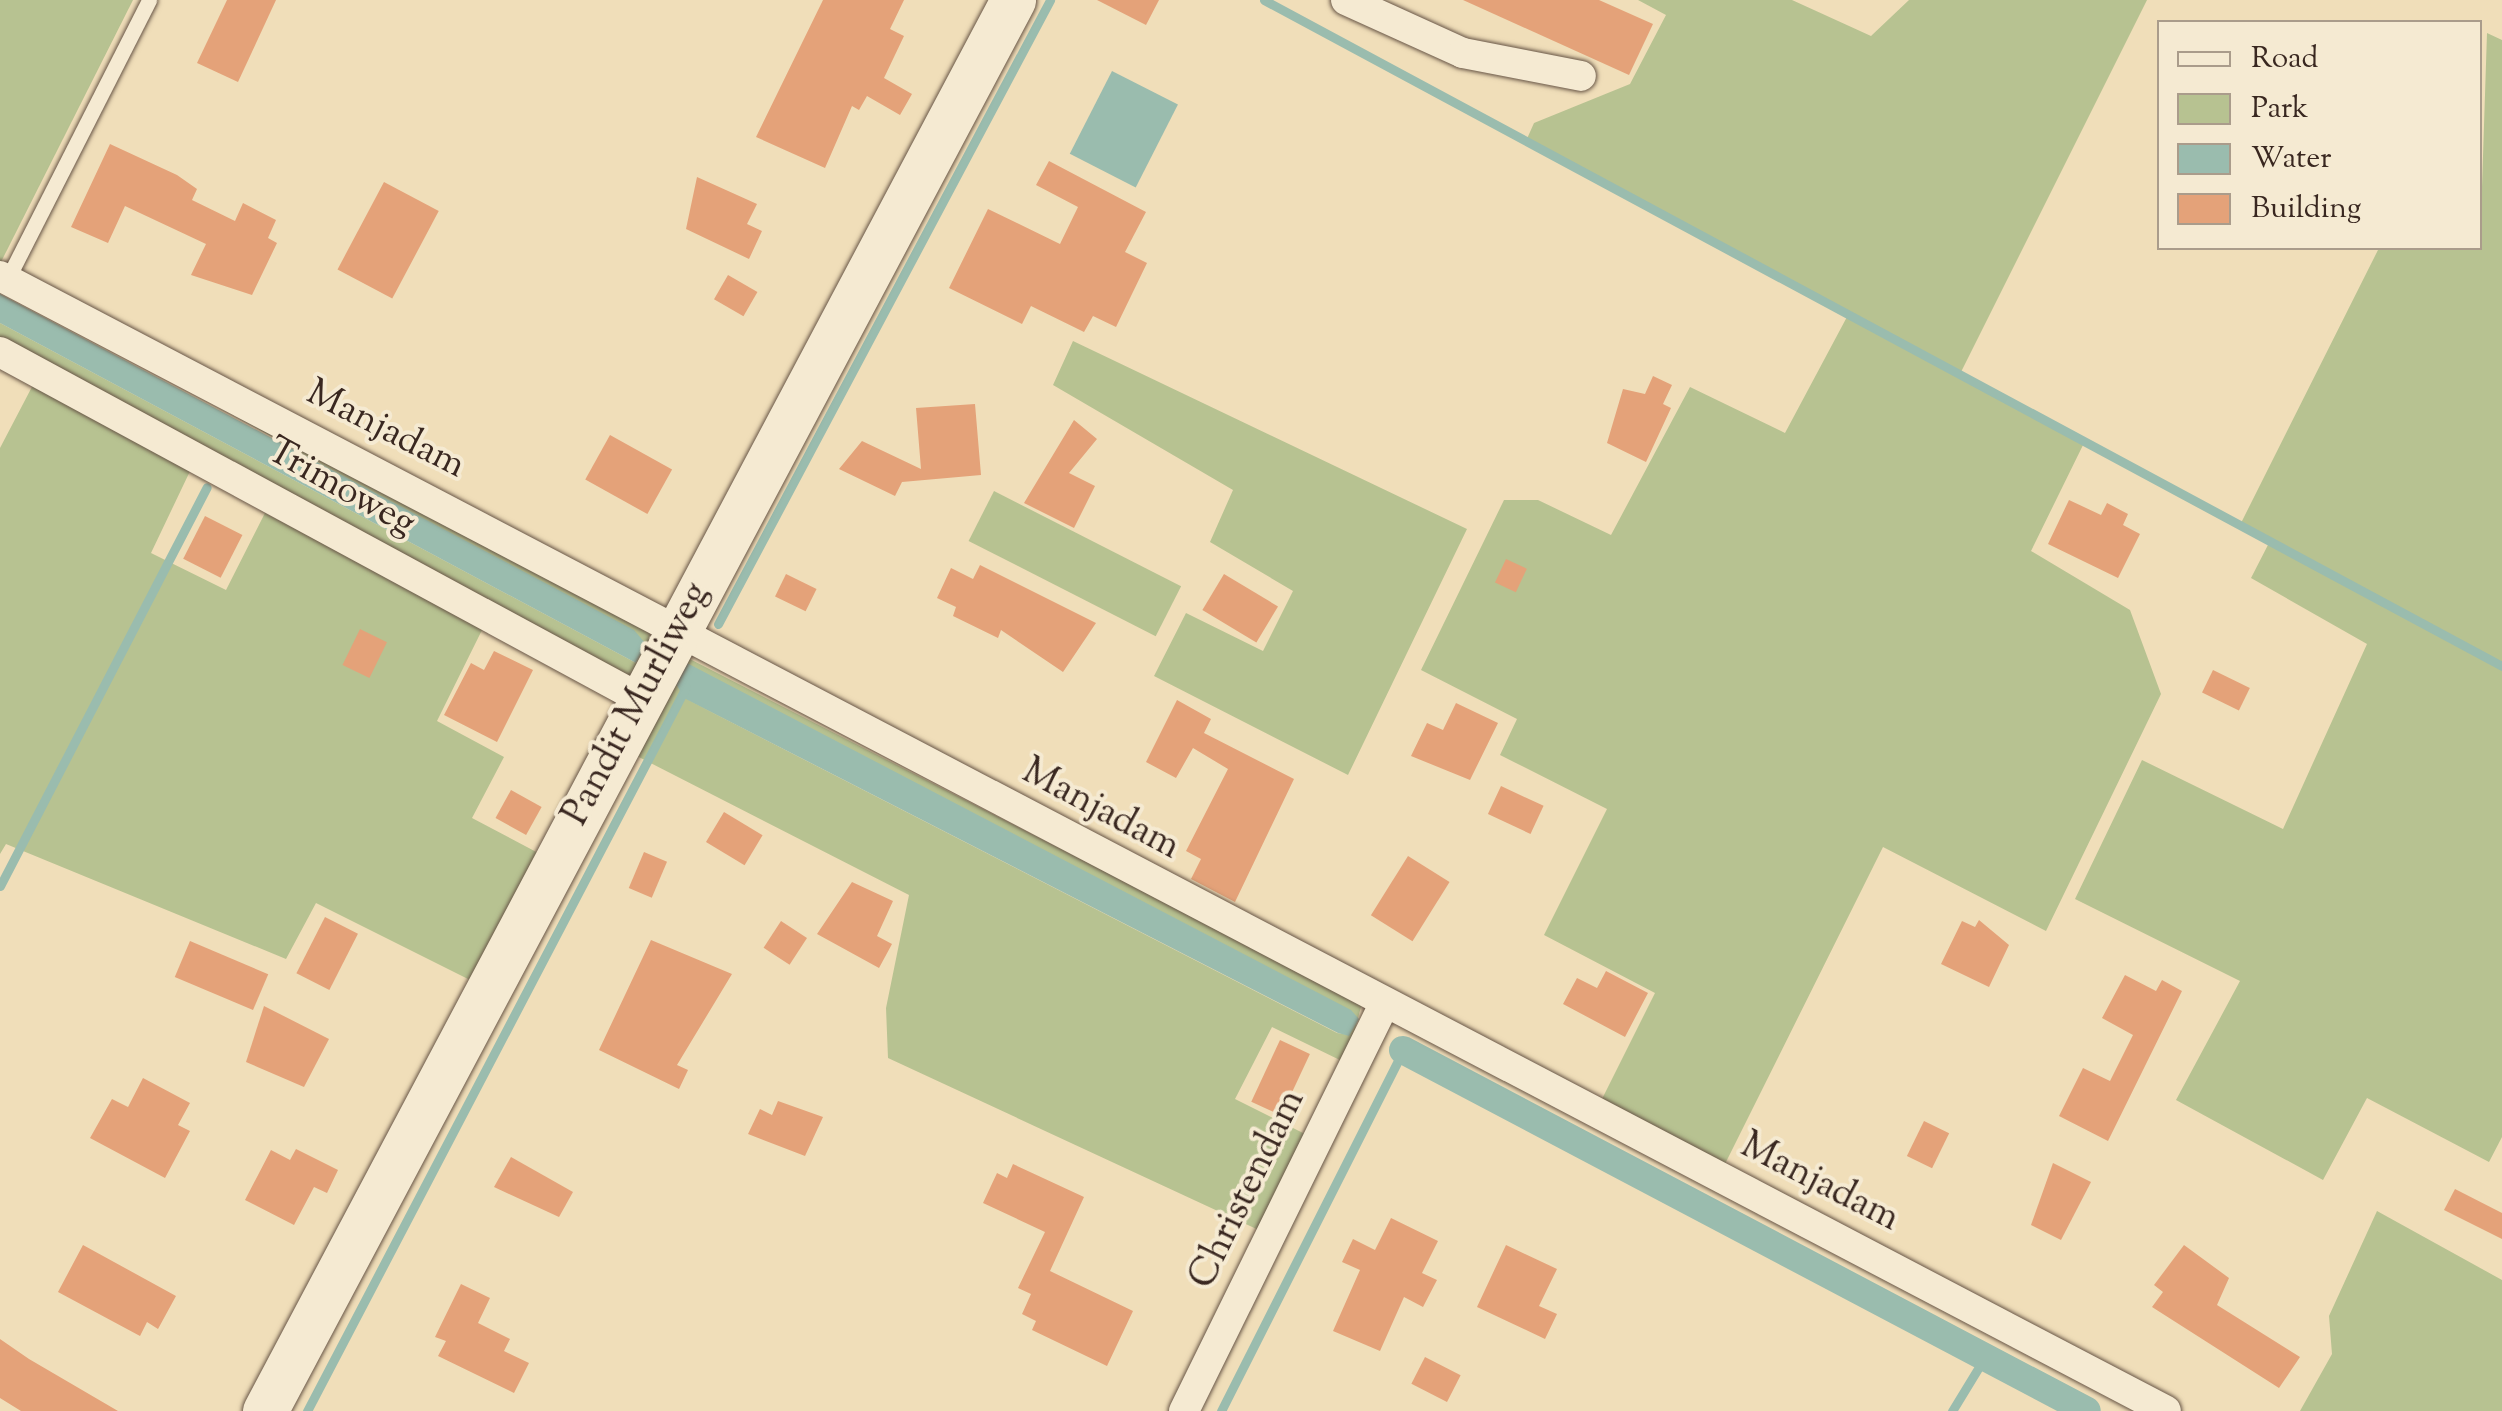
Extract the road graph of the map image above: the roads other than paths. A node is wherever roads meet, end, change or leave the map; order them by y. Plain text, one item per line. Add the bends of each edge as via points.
1 (150, 0) edge
2 (1014, 0) edge
3 (1346, 0) edge
4 (1581, 76) dead end
5 (4, 278) edge
6 (0, 352) edge
7 (675, 636) junction
8 (643, 695) junction
9 (1385, 1004) junction
10 (265, 1411) edge
11 (1184, 1411) edge
12 (2166, 1411) edge

1 - 5 lane
2 - 7 street, Pandit Murliweg
3 - 4 street via 1463,53
5 - 7 street, Manjadam
6 - 8 street, Trimoweg
7 - 8 street, Pandit Murliweg
7 - 9 street, Manjadam
8 - 10 street, Pandit Murliweg
9 - 11 street, Christendam
9 - 12 street, Manjadam

